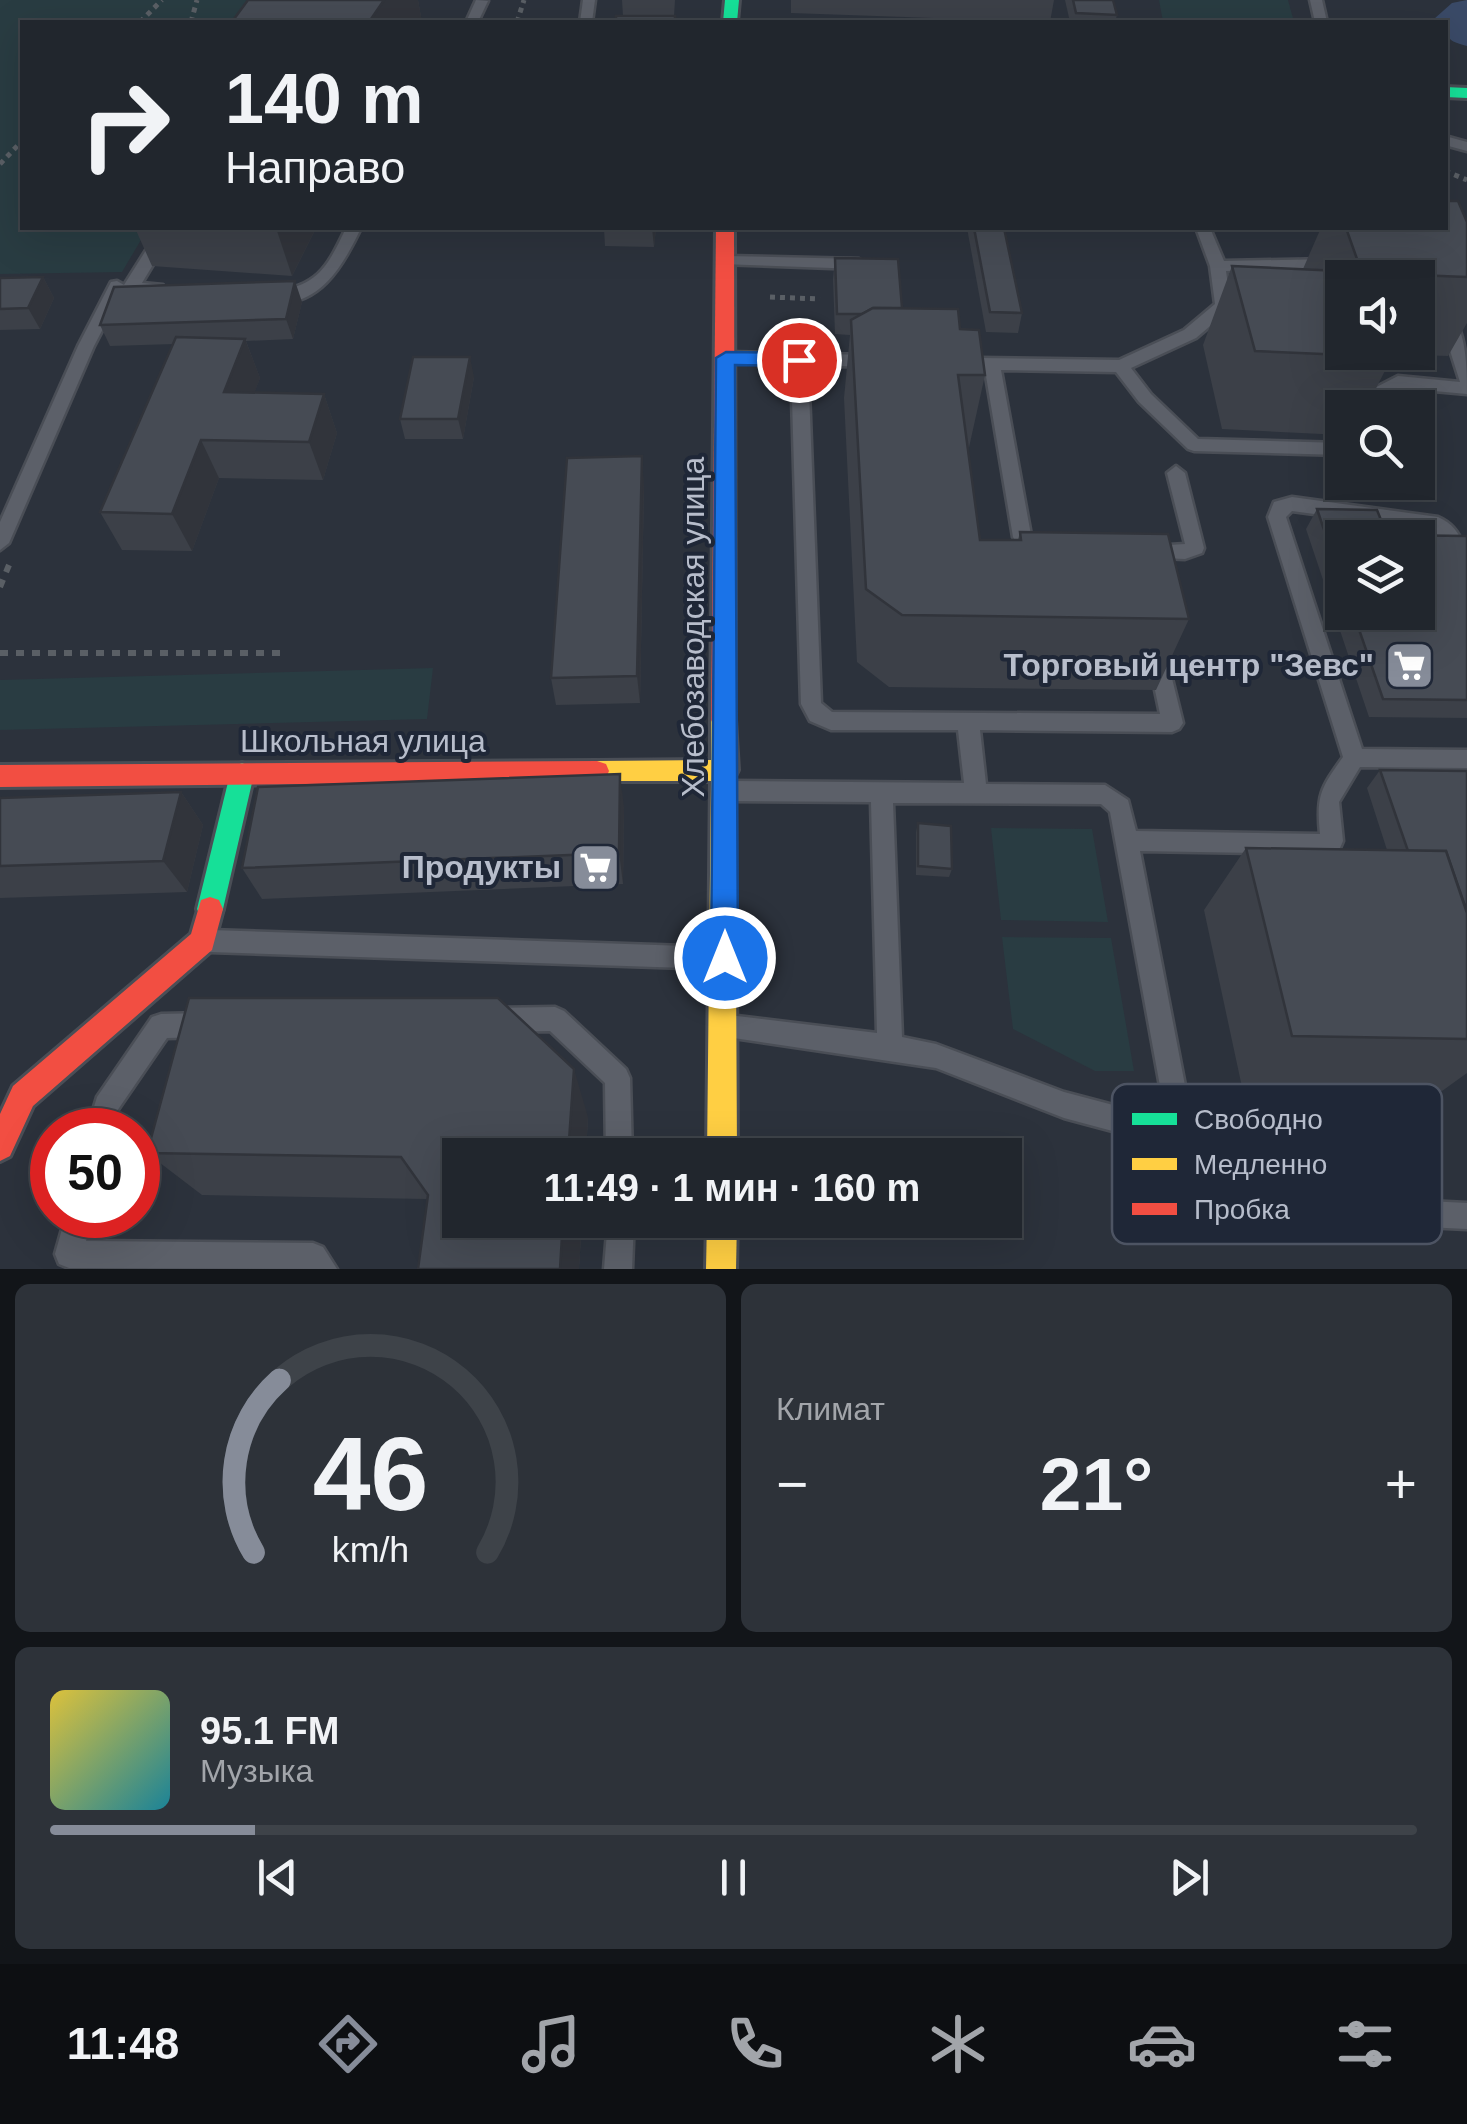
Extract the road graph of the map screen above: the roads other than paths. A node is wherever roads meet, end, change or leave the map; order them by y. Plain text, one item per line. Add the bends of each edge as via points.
1 (468, 0) edge
2 (482, 0) edge
3 (165, 230) edge
4 (352, 230) edge
5 (726, 230) edge
6 (1203, 230) edge
7 (726, 262) junction
8 (872, 264) edge
9 (1325, 264) edge
10 (1218, 266) junction
11 (117, 286) edge
12 (177, 290) edge
13 (1442, 296) edge
14 (264, 297) edge
15 (726, 358) junction
16 (799, 360) junction
17 (896, 362) edge
18 (954, 364) edge
19 (992, 364) junction
20 (1121, 366) junction
21 (1467, 379) edge
22 (1467, 388) edge
23 (1383, 390) edge
24 (1325, 449) edge
25 (1176, 472) dead end
26 (0, 544) edge
27 (1061, 551) edge
28 (1131, 558) edge
29 (1467, 576) edge
30 (1151, 624) edge
31 (968, 721) junction
32 (1354, 758) junction
33 (1467, 758) edge
34 (242, 774) junction
35 (0, 776) edge
36 (726, 780) junction
37 (882, 792) junction
38 (976, 793) junction
39 (1127, 841) junction
40 (203, 941) junction
41 (725, 958) junction
42 (476, 1020) edge
43 (240, 1025) edge
44 (723, 1026) junction
45 (890, 1046) junction
46 (1172, 1084) edge
47 (106, 1108) edge
48 (1112, 1118) edge
49 (619, 1138) edge
50 (722, 1138) edge
51 (0, 1146) edge
52 (1442, 1215) edge
53 (1467, 1216) edge
54 (620, 1238) edge
55 (722, 1238) edge
56 (67, 1261) edge
57 (323, 1269) edge
58 (618, 1269) edge
59 (721, 1269) edge

1 - 2 lane
3 - 12 lane via 132,286
4 - 14 lane via 321,282 283,298
5 - 7 main road, Хлебозаводская улица
6 - 10 lane
7 - 8 lane
7 - 15 main road, Хлебозаводская улица
9 - 10 lane
10 - 20 lane via 1223,306 1190,334
11 - 26 lane
13 - 21 lane
15 - 16 lane
15 - 36 main road, Хлебозаводская улица
16 - 17 lane
16 - 31 lane via 811,704 831,720
18 - 19 lane
19 - 20 lane
19 - 27 lane via 1022,538 1041,551
20 - 24 lane via 1194,445
22 - 23 lane via 1398,382
25 - 28 lane via 1195,548
29 - 32 lane via 1438,524 1281,507 1277,517
30 - 31 lane via 1172,723
31 - 38 lane
32 - 33 lane
32 - 39 lane via 1328,802 1332,841
34 - 35 main road, Школьная улица
34 - 36 main road, Школьная улица
34 - 40 main road
36 - 37 lane
36 - 41 main road, Хлебозаводская улица
37 - 38 lane
37 - 45 lane
38 - 39 lane via 1105,795 1120,807
39 - 46 lane
40 - 41 lane
40 - 51 main road via 22,1096
41 - 44 main road, Хлебозаводская улица
42 - 49 lane via 554,1019 617,1078
43 - 47 lane via 161,1026
44 - 45 lane
44 - 50 main road, Хлебозаводская улица
45 - 48 lane
52 - 53 lane
54 - 58 lane
55 - 59 main road
56 - 57 lane via 314,1257

